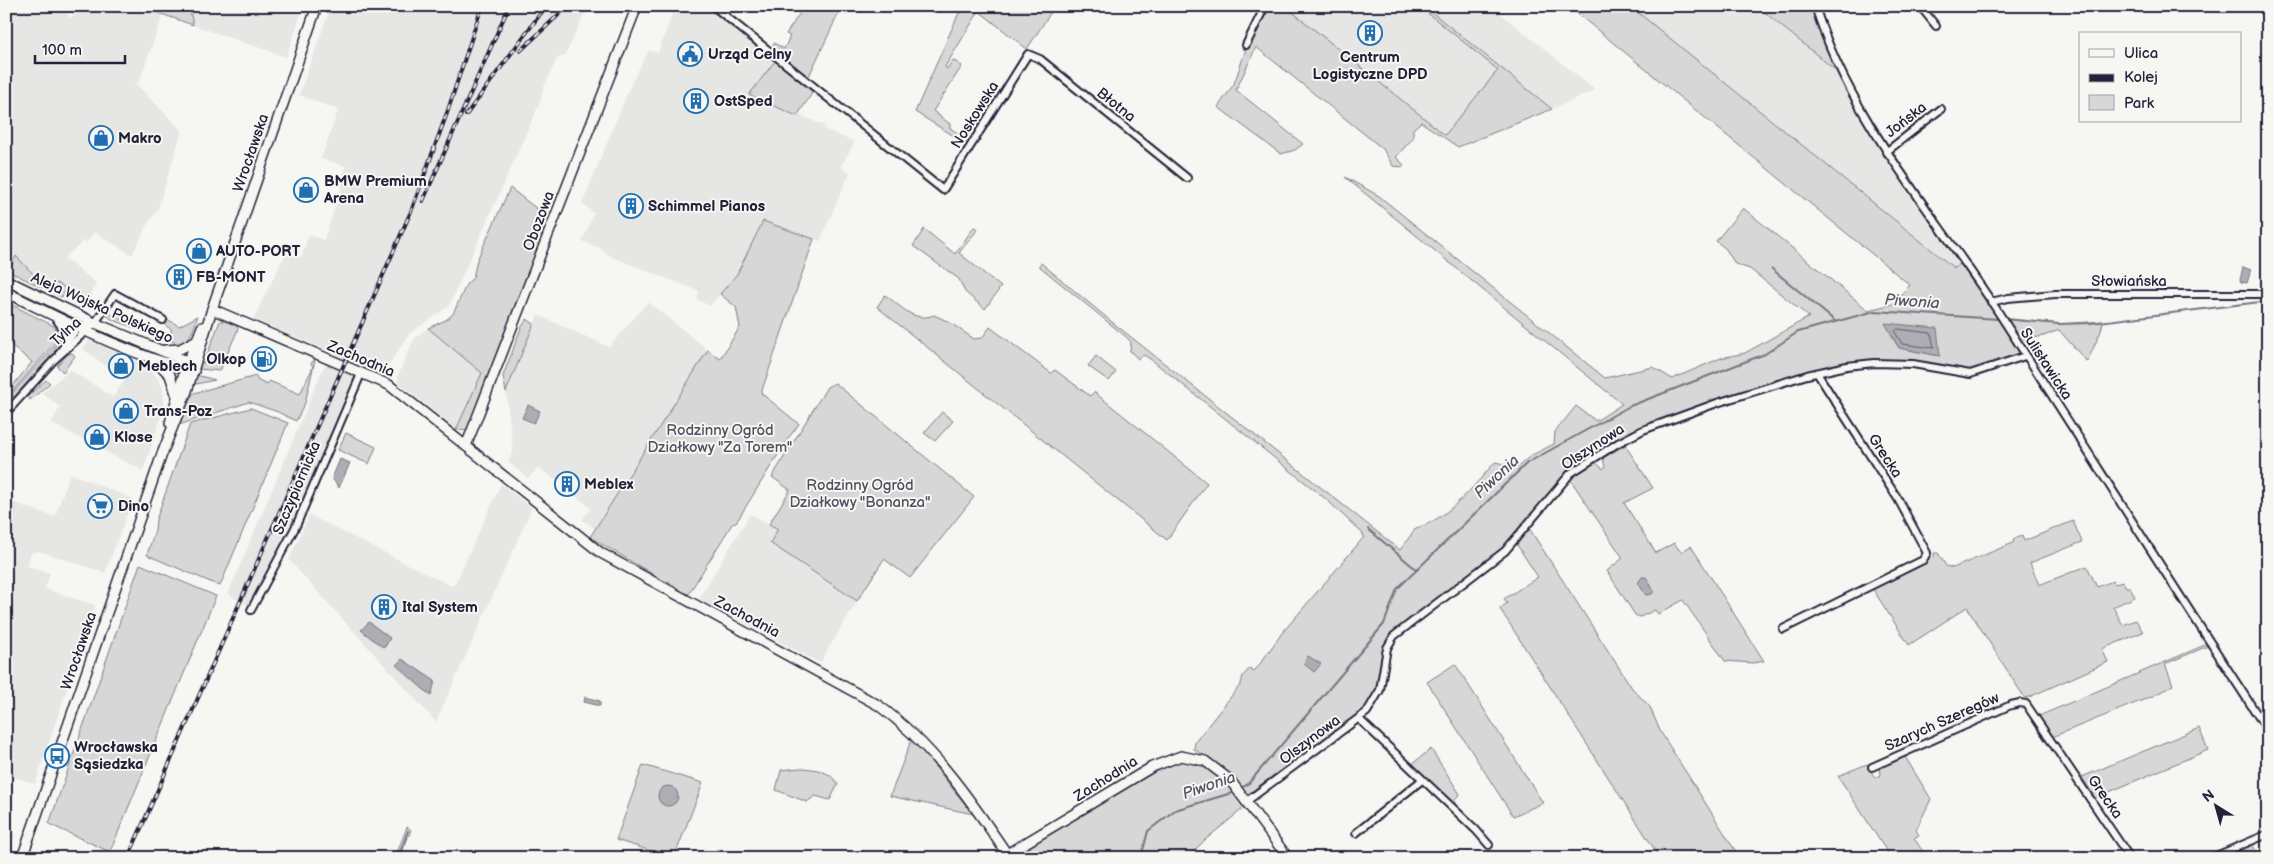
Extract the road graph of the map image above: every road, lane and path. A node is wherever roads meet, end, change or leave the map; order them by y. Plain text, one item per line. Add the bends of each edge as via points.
1 (317, 6) edge
2 (637, 6) edge
3 (713, 6) edge
4 (1265, 6) edge
5 (1815, 6) edge
6 (1920, 6) edge
7 (1936, 26) dead end
8 (1246, 45) dead end
9 (1028, 54) joint
10 (1941, 109) dead end
11 (1886, 152) junction
12 (1187, 178) dead end
13 (6, 280) edge
14 (6, 292) edge
15 (2268, 294) edge
16 (1991, 302) junction
17 (212, 309) junction
18 (54, 316) junction
19 (163, 320) dead end
20 (95, 323) junction
21 (82, 329) junction
22 (195, 341) junction
23 (65, 343) junction
24 (162, 349) junction
25 (2025, 356) junction
26 (151, 358) junction
27 (54, 360) junction
28 (189, 367) junction
29 (1817, 373) junction
30 (361, 374) junction
31 (176, 394) junction
32 (6, 413) edge
33 (466, 446) junction
34 (162, 454) junction
35 (251, 610) dead end
36 (1783, 628) dead end
37 (2023, 703) joint
38 (1360, 719) junction
39 (2268, 731) edge
40 (1872, 766) dead end
41 (1422, 780) junction
42 (1246, 801) junction
43 (1356, 833) dead end
44 (2268, 834) edge
45 (1489, 845) dead end
46 (1008, 856) edge
47 (22, 858) edge
48 (1288, 858) edge
49 (2130, 858) edge
50 (2211, 858) edge

1 - 17 street, Wrocławska
2 - 33 street, Obozowa
3 - 9 street, Noskowska via 943,190
4 - 8 street
5 - 11 street, Sulisławicka via 1835,56
6 - 7 street
9 - 12 street, Błotna via 1040,59
10 - 11 street, Jońska
11 - 16 street, Sulisławicka
13 - 20 street, Aleja Wojska Polskiego
14 - 18 street, Aleja Wojska Polskiego
15 - 16 street, Słowiańska via 2062,294
16 - 25 street, Sulisławicka
17 - 22 street, Wrocławska
17 - 28 street, Wrocławska
17 - 30 street, Zachodnia
18 - 21 street, Aleja Wojska Polskiego
18 - 23 street via 63,328
19 - 20 street, Tylna via 115,294
20 - 21 street, Tylna
20 - 24 street, Aleja Wojska Polskiego
21 - 23 street, Tylna
21 - 26 street, Aleja Wojska Polskiego
21 - 27 street, Tylna
22 - 24 street via 180,349
22 - 28 street, Wrocławska
23 - 27 street, Tylna
24 - 28 street, Aleja Wojska Polskiego
25 - 29 street, Olszynowa via 1970,374 1897,363 1863,364
25 - 39 street, Sulisławicka
26 - 28 street, Aleja Wojska Polskiego
26 - 31 street via 170,375
27 - 32 street, Tylna
28 - 31 street, Wrocławska
28 - 34 street, Wrocławska
29 - 36 street, Grecka via 1908,516 1926,547 1926,556
29 - 38 street, Olszynowa via 1650,427 1576,469 1505,551 1394,636 1387,648 1377,698
30 - 33 street, Zachodnia via 395,388
30 - 35 street, Szczypiornicka via 296,526
31 - 34 street, Wrocławska
33 - 46 street, Zachodnia via 601,552 842,683 892,715 919,738 945,768
34 - 47 street, Wrocławska
37 - 40 street, Szarych Szeregów via 2011,705
37 - 49 street, Grecka via 2032,710
38 - 41 street
38 - 42 street, Olszynowa
41 - 43 street
41 - 45 street
42 - 46 street, Zachodnia via 1222,772 1205,761 1188,756 1173,758 1152,767
42 - 48 street, Zachodnia
44 - 50 street

